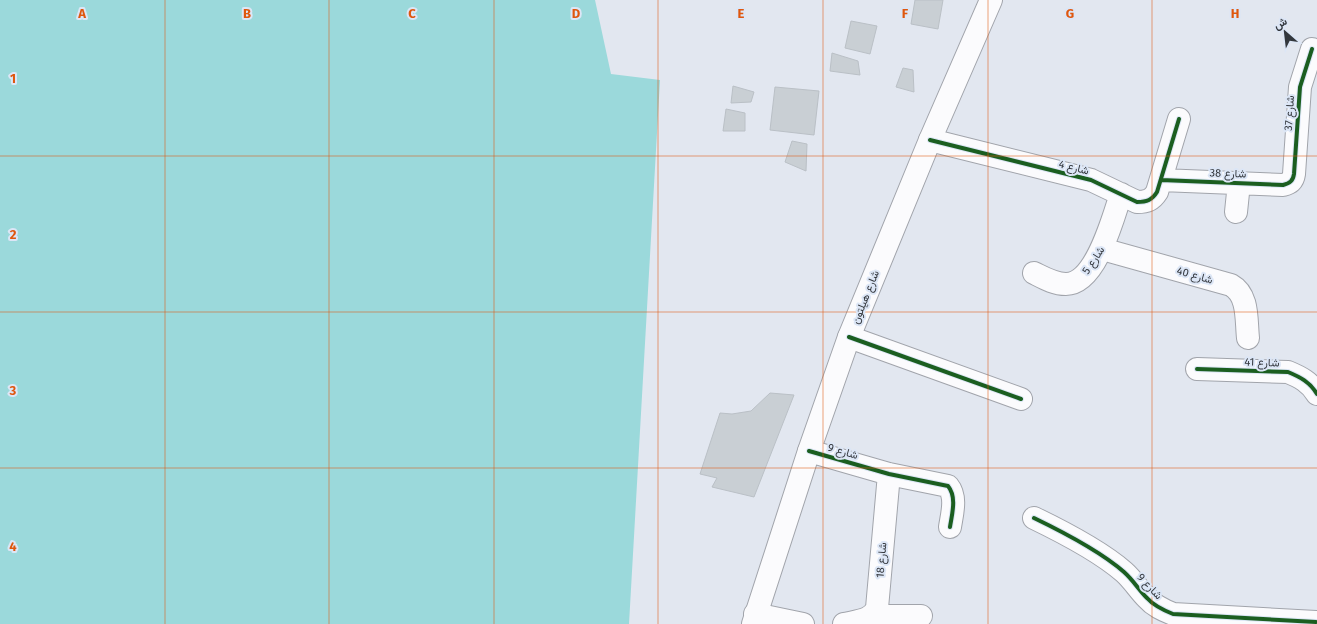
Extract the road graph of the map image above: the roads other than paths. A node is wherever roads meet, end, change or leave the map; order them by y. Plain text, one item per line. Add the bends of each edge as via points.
1 (991, 0) edge
2 (1312, 49) dead end
3 (1179, 119) dead end
4 (930, 140) junction
5 (1161, 180) junction
6 (1293, 180) joint
7 (1239, 183) junction
8 (1121, 194) junction
9 (1236, 212) dead end
10 (1102, 249) junction
11 (1034, 273) dead end
12 (849, 336) junction
13 (1248, 338) dead end
14 (1197, 369) dead end
15 (1317, 394) edge
16 (1021, 399) dead end
17 (809, 451) junction
18 (889, 474) junction
19 (1034, 518) dead end
20 (950, 527) dead end
21 (872, 616) junction
22 (920, 616) dead end
23 (754, 619) edge
24 (1316, 621) edge
25 (803, 624) edge
26 (844, 624) edge

1 - 4 street, شارع هيلتون
2 - 6 street, شارع 37 via 1300,87
3 - 5 street, شارع 4
4 - 8 street, شارع 4 via 1091,180
4 - 12 street, شارع هيلتون
5 - 7 street, شارع 38
5 - 8 street, شارع 4 via 1153,198 1145,202 1137,202
6 - 7 street, شارع 38 via 1283,185
7 - 9 street
8 - 10 street, شارع 5
10 - 11 street, شارع 5 via 1077,281 1057,283
10 - 13 street, شارع 40 via 1238,288 1244,300
12 - 16 street
12 - 17 street, شارع هيلتون
14 - 15 street, شارع 41 via 1288,372 1302,377
17 - 18 street, شارع 9
17 - 23 street, شارع هيلتون
18 - 20 street, شارع 9 via 948,486 953,496
18 - 21 street, شارع 18 via 877,608
19 - 24 street, شارع 9 via 1110,561 1147,598 1159,608 1173,614
21 - 22 street
21 - 26 street
23 - 25 street

